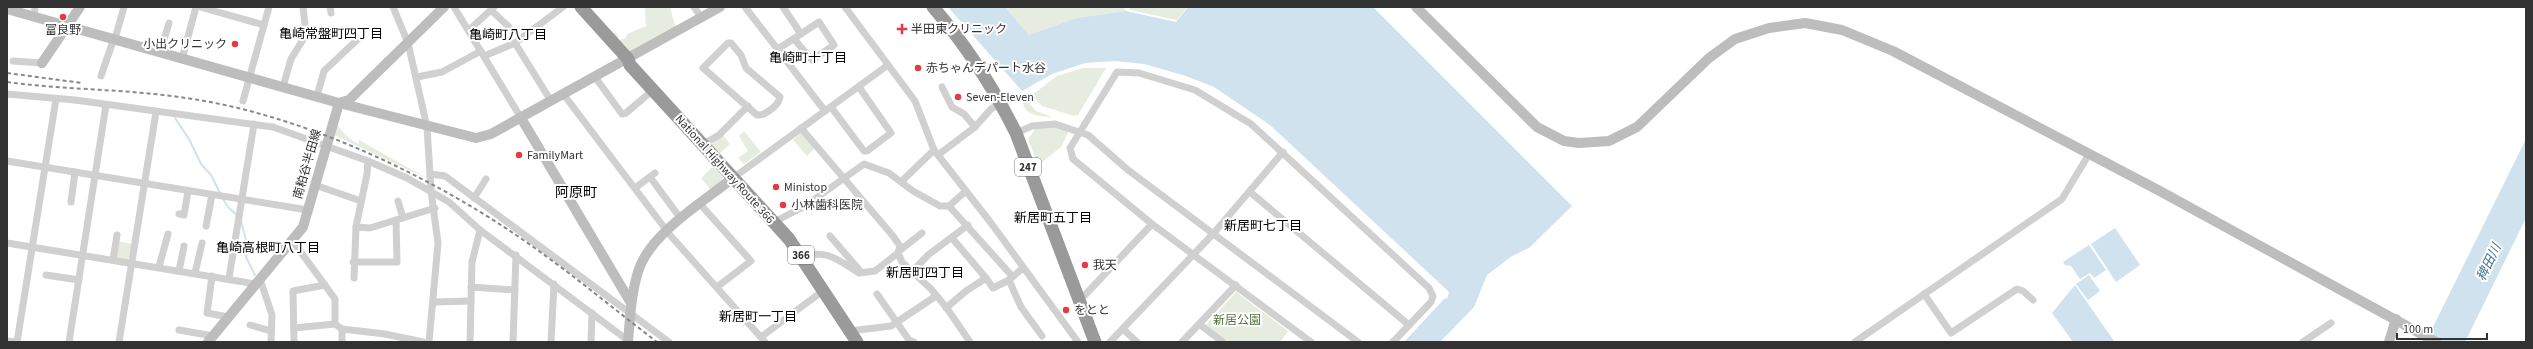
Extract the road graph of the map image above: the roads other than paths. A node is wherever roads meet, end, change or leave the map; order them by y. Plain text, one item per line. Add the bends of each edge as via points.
1 (80, 7) edge
2 (124, 7) edge
3 (196, 7) edge
4 (200, 7) edge
5 (269, 7) edge
6 (303, 7) edge
7 (393, 7) edge
8 (444, 7) edge
9 (454, 7) edge
10 (563, 7) edge
11 (581, 7) edge
12 (694, 7) edge
13 (720, 7) edge
14 (745, 7) edge
15 (783, 7) edge
16 (845, 7) edge
17 (933, 7) edge
18 (1416, 7) edge
19 (493, 9) edge
20 (7, 10) edge
21 (17, 10) edge
22 (34, 12) edge
23 (702, 17) junction
24 (169, 23) dead end
25 (264, 25) junction
26 (66, 27) junction
27 (509, 27) dead end
28 (469, 30) junction
29 (801, 34) junction
30 (358, 39) dead end
31 (794, 39) junction
32 (114, 41) junction
33 (515, 43) junction
34 (408, 44) junction
35 (778, 49) junction
36 (160, 53) junction
37 (483, 54) junction
38 (182, 59) junction
39 (628, 59) junction
40 (13, 61) dead end
41 (42, 63) joint
42 (888, 65) junction
43 (101, 76) dead end
44 (417, 77) junction
45 (595, 77) junction
46 (249, 78) junction
47 (283, 87) junction
48 (859, 87) junction
49 (942, 87) dead end
50 (653, 90) junction
51 (7, 94) edge
52 (564, 95) junction
53 (317, 96) junction
54 (56, 99) junction
55 (243, 101) dead end
56 (551, 101) junction
57 (1001, 103) junction
58 (339, 104) junction
59 (106, 105) junction
60 (748, 106) junction
61 (828, 109) junction
62 (156, 112) junction
63 (521, 118) junction
64 (254, 124) junction
65 (427, 126) junction
66 (801, 128) junction
67 (975, 128) junction
68 (1080, 131) junction
69 (1016, 133) junction
70 (702, 145) junction
71 (326, 148) junction
72 (936, 152) junction
73 (1283, 152) junction
74 (2089, 154) junction
75 (7, 161) edge
76 (368, 161) junction
77 (45, 167) junction
78 (75, 172) junction
79 (431, 174) junction
80 (95, 176) junction
81 (733, 178) junction
82 (844, 178) junction
83 (486, 179) dead end
84 (902, 181) junction
85 (144, 184) junction
86 (315, 185) junction
87 (635, 188) junction
88 (188, 191) junction
89 (431, 191) junction
90 (966, 191) junction
91 (1250, 192) junction
92 (212, 195) junction
93 (474, 198) junction
94 (242, 200) junction
95 (362, 201) junction
96 (398, 201) dead end
97 (71, 202) dead end
98 (700, 204) junction
99 (950, 206) junction
100 (435, 208) junction
101 (308, 210) junction
102 (179, 214) dead end
103 (399, 219) junction
104 (681, 219) junction
105 (774, 222) junction
106 (1152, 224) junction
107 (968, 225) junction
108 (206, 226) dead end
109 (356, 227) junction
110 (480, 230) junction
111 (667, 231) junction
112 (922, 233) dead end
113 (168, 234) dead end
114 (1213, 234) junction
115 (117, 235) dead end
116 (830, 236) dead end
117 (952, 238) junction
118 (292, 240) junction
119 (7, 243) edge
120 (202, 243) dead end
121 (184, 246) dead end
122 (32, 247) junction
123 (899, 252) junction
124 (1194, 254) junction
125 (83, 255) junction
126 (516, 255) junction
127 (803, 258) junction
128 (113, 260) junction
129 (354, 262) junction
130 (131, 263) junction
131 (159, 267) junction
132 (1023, 268) junction
133 (179, 271) junction
134 (861, 272) junction
135 (912, 272) junction
136 (195, 273) junction
137 (46, 275) dead end
138 (212, 276) junction
139 (229, 278) junction
140 (354, 278) dead end
141 (986, 278) junction
142 (1010, 278) junction
143 (79, 280) junction
144 (258, 281) junction
145 (554, 284) junction
146 (324, 285) junction
147 (1236, 285) junction
148 (471, 287) junction
149 (717, 287) junction
150 (515, 290) junction
151 (824, 290) junction
152 (877, 294) dead end
153 (1924, 294) junction
154 (936, 296) junction
155 (1078, 298) junction
156 (2033, 300) dead end
157 (471, 301) junction
158 (434, 302) junction
159 (631, 308) junction
160 (946, 308) junction
161 (592, 313) junction
162 (228, 317) junction
163 (2396, 319) junction
164 (898, 322) junction
165 (2331, 323) dead end
166 (335, 324) junction
167 (1199, 324) junction
168 (250, 325) dead end
169 (1409, 325) junction
170 (294, 328) junction
171 (342, 329) junction
172 (1123, 329) junction
173 (179, 330) dead end
174 (271, 331) junction
175 (1042, 336) dead end
176 (853, 337) edge
177 (210, 339) edge
178 (763, 339) edge
179 (7, 340) edge
180 (629, 341) edge
181 (16, 342) edge
182 (69, 342) edge
183 (118, 342) edge
184 (271, 342) edge
185 (294, 342) edge
186 (342, 342) edge
187 (423, 342) edge
188 (429, 342) edge
189 (470, 342) edge
190 (513, 342) edge
191 (551, 342) edge
192 (590, 342) edge
193 (669, 342) edge
194 (914, 342) edge
195 (970, 342) edge
196 (1078, 342) edge
197 (1095, 342) edge
198 (1110, 342) edge
199 (1137, 342) edge
200 (1182, 342) edge
201 (1223, 342) edge
202 (1311, 342) edge
203 (1358, 342) edge
204 (1394, 342) edge
205 (1855, 342) edge
206 (2304, 342) edge
207 (2389, 342) edge
208 (2436, 342) edge

1 - 26 street
2 - 32 street
3 - 38 street
4 - 25 street
5 - 25 street
6 - 47 street via 304,38 291,59
7 - 34 street
8 - 34 street
9 - 28 street
10 - 33 street
11 - 39 highway, National Highway Route 366 / 366
12 - 23 street
13 - 23 street
14 - 35 street
15 - 29 street
16 - 42 street
17 - 57 highway, 247 via 973,56
18 - 74 street via 1521,113 1537,127 1564,141 1595,143 1623,136 1637,127 1709,58 1735,39 1769,28 1805,22 1842,30 1893,51
19 - 27 street
19 - 28 street
20 - 21 street
21 - 22 street
22 - 26 street
23 - 39 street
24 - 36 street
25 - 46 street
26 - 32 street
26 - 41 street
28 - 37 street
29 - 31 street
29 - 31 street via 818,22 834,45 812,60
30 - 53 street via 324,71
31 - 35 street
32 - 36 street
32 - 43 street
33 - 37 street
33 - 56 street
34 - 44 street
34 - 58 street via 349,100
35 - 61 street
36 - 38 street
37 - 44 street via 442,72
37 - 63 street
38 - 46 street
39 - 45 street
39 - 50 highway, National Highway Route 366 / 366 via 630,65
40 - 41 street
42 - 48 street
42 - 72 street via 915,101
44 - 65 street
45 - 50 street via 622,114 626,114
45 - 52 street
46 - 47 street
46 - 55 street
47 - 53 street
48 - 61 street
48 - 61 street via 891,133 867,151 864,151
49 - 67 street via 952,107 964,114
50 - 70 highway, National Highway Route 366 / 366
51 - 54 street
52 - 56 street
52 - 87 street
53 - 58 street
54 - 59 street
54 - 77 street
56 - 63 street
57 - 67 street via 991,109
57 - 69 highway, 247
58 - 65 street
58 - 71 street, 南粕谷半田線
59 - 62 street
59 - 80 street
60 - 60 street via 760,116 779,102 780,97 746,68 741,55 731,43 728,43 703,68
60 - 70 street via 719,135
61 - 66 street
62 - 64 street
62 - 85 street
63 - 65 street via 483,137 466,137
63 - 159 street
64 - 71 street via 278,128
64 - 94 street
65 - 79 street
66 - 81 street
66 - 82 street
67 - 72 street
68 - 69 street via 1062,126 1041,125
68 - 73 street via 1114,75 1120,70 1127,70 1176,83 1218,102 1251,124
68 - 106 street via 1070,148 1073,159
68 - 114 street
69 - 155 highway, 247
70 - 81 highway, National Highway Route 366 / 366
71 - 76 street via 337,149
71 - 86 street, 南粕谷半田線
72 - 84 street
72 - 90 street
73 - 91 street
73 - 169 street via 1429,288 1431,302
74 - 153 street via 2062,199
74 - 163 street
75 - 77 street
76 - 89 street
76 - 95 street
77 - 78 street
77 - 122 street
78 - 80 street
78 - 97 street
79 - 89 street
79 - 93 street via 445,176
80 - 85 street
80 - 125 street
81 - 98 street
81 - 105 highway, National Highway Route 366 / 366
82 - 84 street via 864,164
82 - 105 street via 805,206
82 - 123 street via 893,236 900,246
83 - 93 street
84 - 99 street via 913,191 940,206
85 - 88 street
85 - 130 street
86 - 95 street
86 - 101 street, 南粕谷半田線
87 - 104 street via 653,175
87 - 111 street
88 - 92 street
88 - 102 street via 184,215
89 - 100 street
89 - 110 street via 457,208
90 - 99 street
90 - 132 street
91 - 114 street
91 - 169 street
92 - 94 street
92 - 108 street
93 - 159 street
94 - 101 street
94 - 139 street
95 - 109 street
96 - 103 street
98 - 104 street
98 - 149 street via 751,261
99 - 107 street
100 - 103 street
100 - 158 street via 438,243
101 - 118 street, 南粕谷半田線 via 303,227
103 - 109 street via 370,228
103 - 129 street via 397,262
104 - 111 street
105 - 127 highway, National Highway Route 366 / 366
106 - 124 street
106 - 155 street via 1085,295
107 - 117 street
107 - 142 street
109 - 129 street
110 - 126 street
110 - 148 street via 474,250
111 - 149 street
111 - 159 street via 652,245 643,259 638,271
112 - 123 street
113 - 131 street
114 - 124 street
114 - 203 street
115 - 128 street
116 - 134 street
117 - 135 street via 928,255
117 - 141 street
118 - 144 street, 南粕谷半田線
118 - 146 street
119 - 122 street
120 - 136 street
121 - 133 street
122 - 125 street
122 - 181 street
123 - 134 street via 875,271
123 - 135 street via 902,262
124 - 147 street
124 - 172 street
125 - 128 street
125 - 143 street
126 - 145 street
126 - 150 street
127 - 134 street via 813,253 822,254 842,260
127 - 151 highway, National Highway Route 366 / 366
128 - 130 street
129 - 140 street
130 - 131 street
130 - 183 street
131 - 133 street
132 - 142 street
132 - 196 street
133 - 136 street
135 - 154 street
136 - 138 street
137 - 143 street
138 - 139 street
138 - 162 street via 206,313
139 - 144 street
141 - 142 street via 993,288
141 - 160 street
142 - 175 street via 1021,307
143 - 182 street
144 - 162 street, 南粕谷半田線
144 - 174 street via 272,315
145 - 161 street
145 - 191 street
146 - 166 street via 335,299
146 - 170 street via 293,291
147 - 167 street
147 - 202 street
148 - 150 street
148 - 157 street
149 - 178 street
150 - 190 street
151 - 176 highway, National Highway Route 366 / 366
151 - 178 street
152 - 164 street
153 - 156 street via 1951,333 2017,289
153 - 205 street
154 - 160 street
154 - 164 street
155 - 197 highway, 247
157 - 158 street
157 - 189 street
158 - 188 street
159 - 180 street
159 - 193 street
160 - 195 street
161 - 180 street
161 - 192 street
162 - 177 street, 南粕谷半田線
163 - 207 street
163 - 208 street
164 - 176 street
164 - 194 street via 909,340
165 - 206 street
166 - 170 street
166 - 171 street
167 - 200 street
167 - 201 street
168 - 174 street
169 - 204 street
170 - 185 street
171 - 186 street
171 - 187 street
172 - 198 street
172 - 199 street
173 - 177 street
174 - 184 street
179 - 181 street

